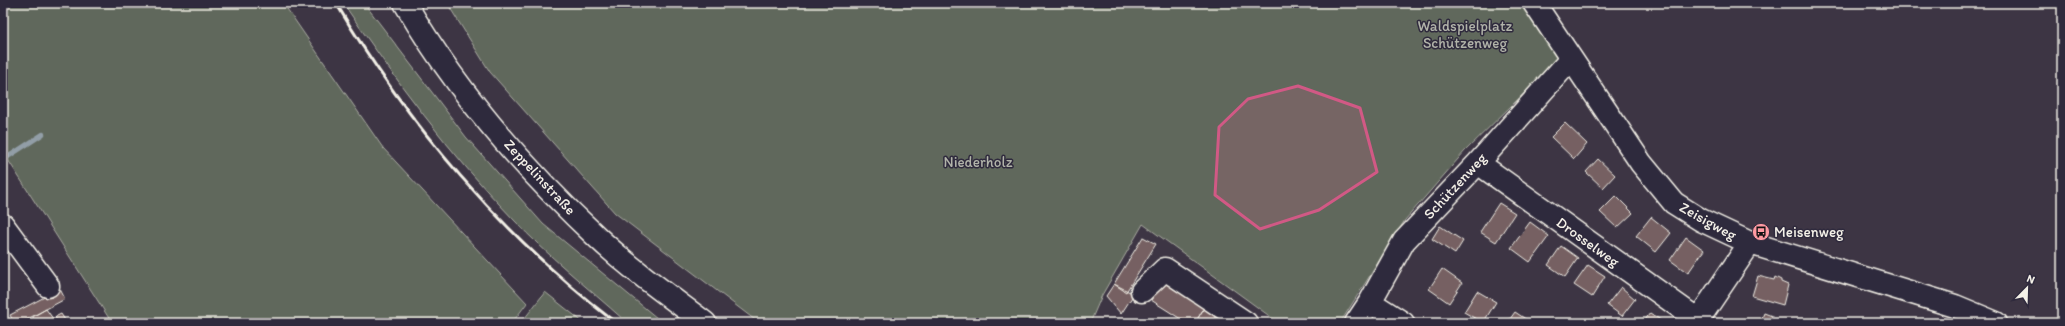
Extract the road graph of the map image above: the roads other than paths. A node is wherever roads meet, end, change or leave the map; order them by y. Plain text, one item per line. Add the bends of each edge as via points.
1 (404, 3) edge
2 (1534, 3) edge
3 (1570, 60) junction
4 (1478, 163) junction
5 (7, 238) edge
6 (1750, 243) junction
7 (48, 286) dead end
8 (1142, 291) dead end
9 (1370, 302) junction
10 (1697, 322) edge
11 (705, 323) edge
12 (1246, 323) edge
13 (1356, 323) edge
14 (1403, 323) edge
15 (1996, 323) edge

1 - 11 street, Zeppelinstraße via 467,97 531,171 599,239
2 - 3 street, Zeisigweg
3 - 4 street, Schützenweg
3 - 6 street, Zeisigweg via 1641,163 1674,203 1701,220
4 - 9 street, Schützenweg via 1404,241
4 - 10 street, Drosselweg
5 - 7 street
6 - 10 street
6 - 15 street, Zeisigweg via 1955,306
8 - 12 street via 1165,269
9 - 13 street, Schützenweg
9 - 14 street

